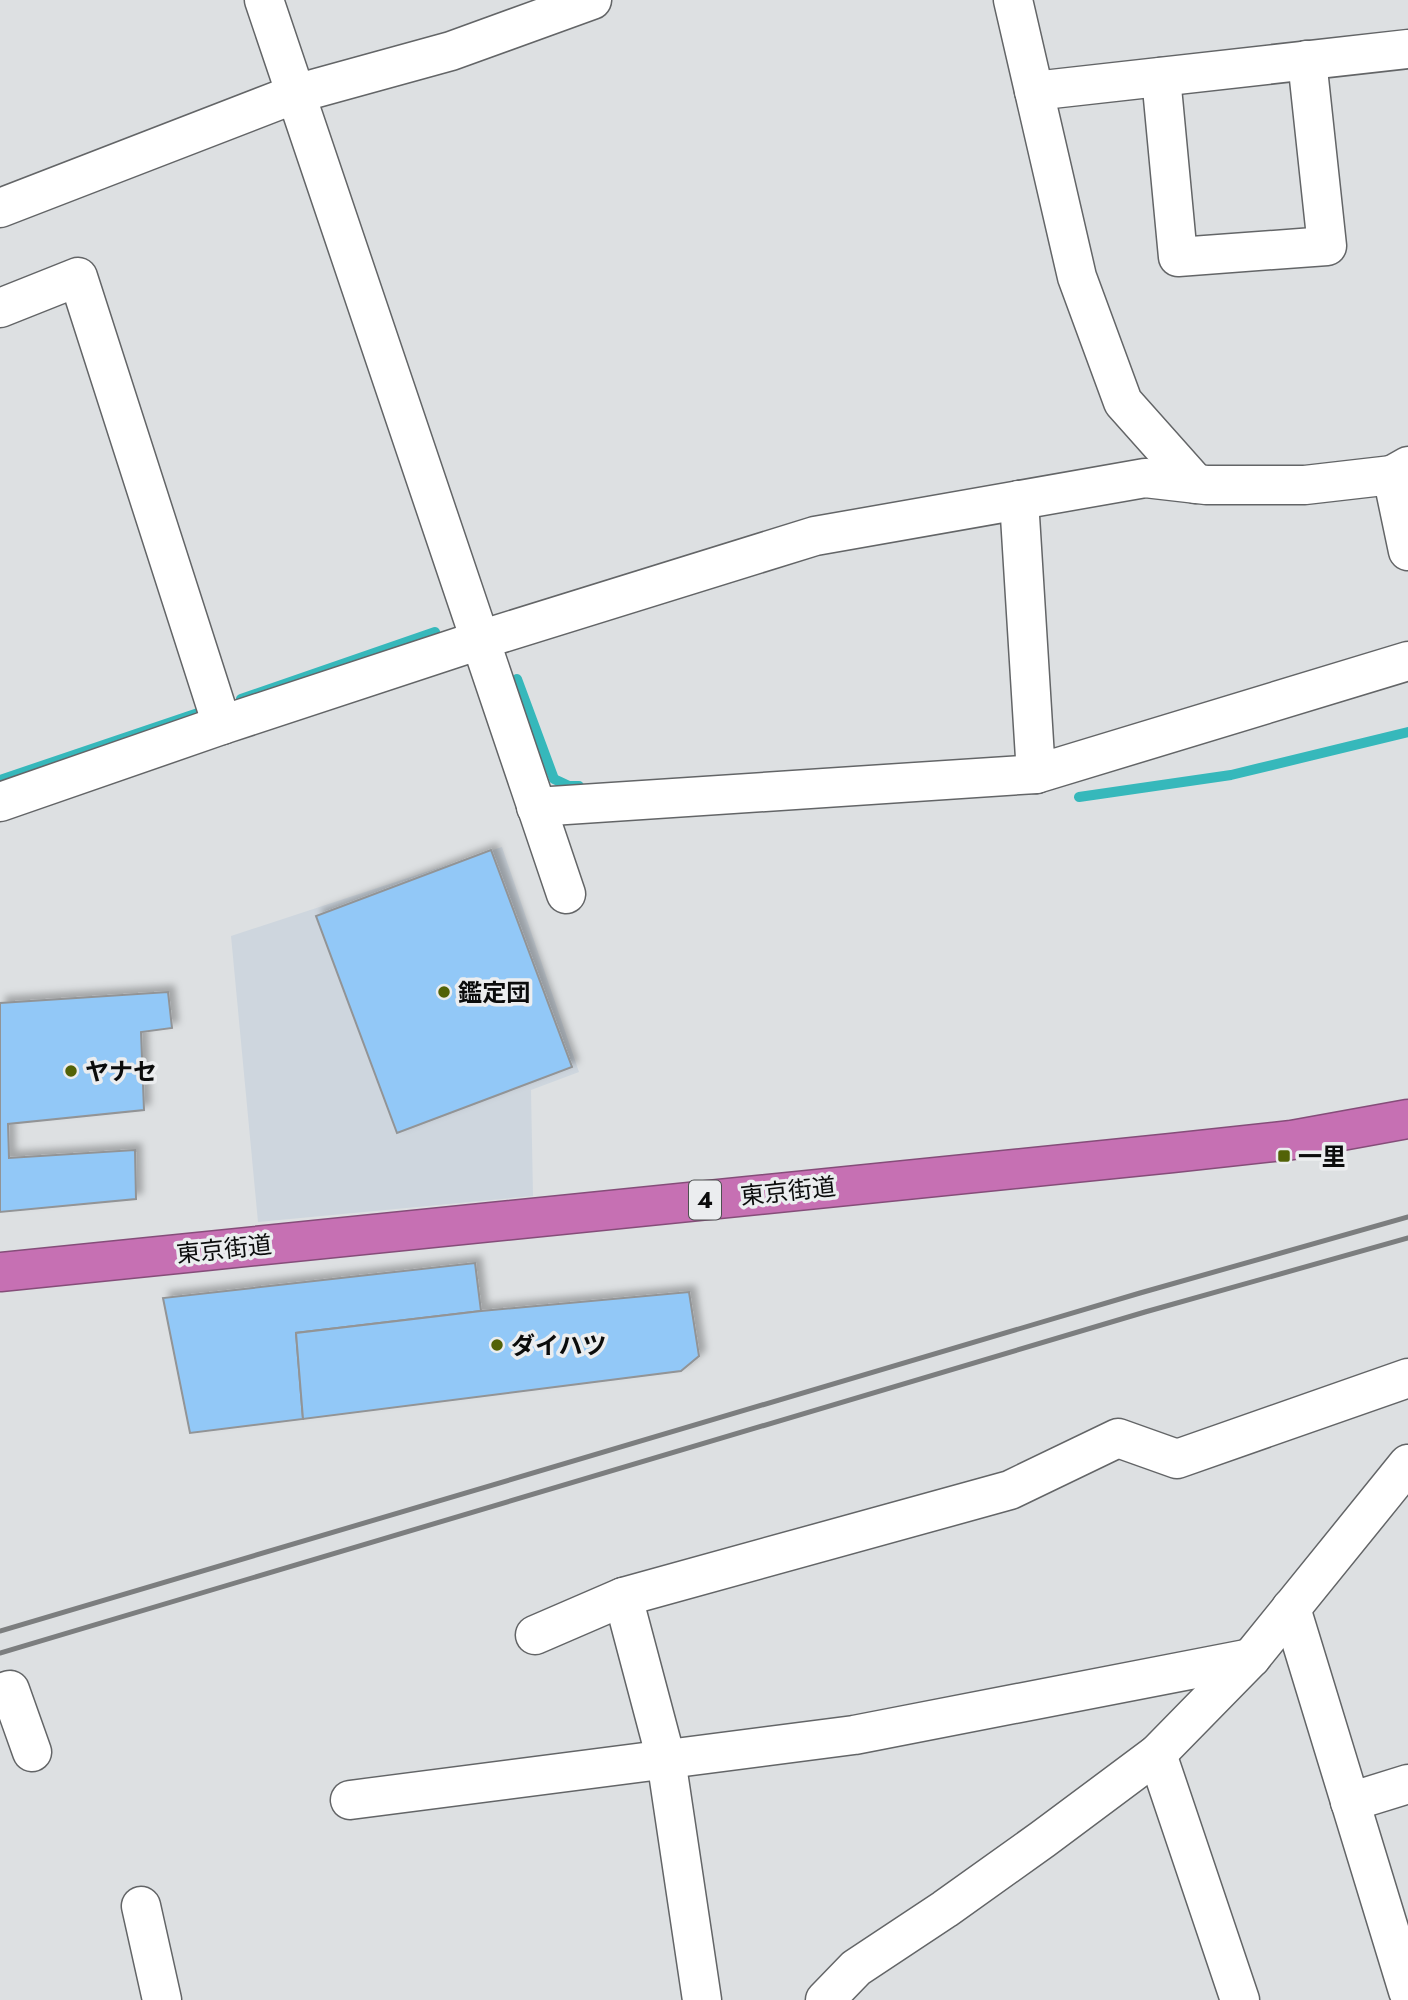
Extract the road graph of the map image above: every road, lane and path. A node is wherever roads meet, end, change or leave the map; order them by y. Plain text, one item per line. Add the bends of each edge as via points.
1 (264, 0) edge
2 (593, 0) edge
3 (1013, 0) edge
4 (1408, 49) edge
5 (1307, 60) junction
6 (1161, 77) junction
7 (1034, 91) junction
8 (296, 94) junction
9 (0, 208) edge
10 (0, 308) edge
11 (1400, 471) edge
12 (1196, 484) junction
13 (1019, 500) junction
14 (1408, 551) edge
15 (480, 640) junction
16 (1408, 661) edge
17 (222, 724) junction
18 (1036, 774) junction
19 (0, 802) edge
20 (536, 807) junction
21 (566, 894) dead end
22 (1408, 1119) edge
23 (0, 1272) edge
24 (1408, 1378) edge
25 (1408, 1464) edge
26 (623, 1597) junction
27 (1291, 1608) junction
28 (535, 1635) dead end
29 (1251, 1658) junction
30 (0, 1693) edge
31 (32, 1752) dead end
32 (1157, 1754) junction
33 (666, 1759) junction
34 (1408, 1784) edge
35 (350, 1800) dead end
36 (1350, 1802) junction
37 (141, 1906) dead end
38 (1408, 1990) edge
39 (162, 2000) edge
40 (702, 2000) edge
41 (825, 2000) edge
42 (1240, 2000) edge

1 - 8 street
2 - 8 street via 451,51
3 - 7 street
4 - 5 street
5 - 6 street
5 - 6 street via 1327,246 1178,257
6 - 7 street
7 - 12 street via 1077,277 1123,402
8 - 9 street
8 - 15 street
10 - 17 street via 78,277
11 - 12 street via 1305,485
11 - 14 street
12 - 13 street via 1145,478
13 - 15 street via 815,536
13 - 18 street
15 - 17 street
15 - 20 street
16 - 18 street
17 - 19 street
18 - 20 street
20 - 21 street
22 - 23 highway, 東京街道 / 4 via 1172,1153
24 - 26 street via 1177,1459 1118,1438 1010,1490
25 - 27 street
26 - 28 street
26 - 33 street
27 - 29 street
27 - 36 street
29 - 32 street
29 - 33 street via 853,1735
30 - 31 street via 10,1690
32 - 41 street via 856,1968
32 - 42 street
33 - 35 street
33 - 40 street
34 - 36 street
36 - 38 street
37 - 39 street

